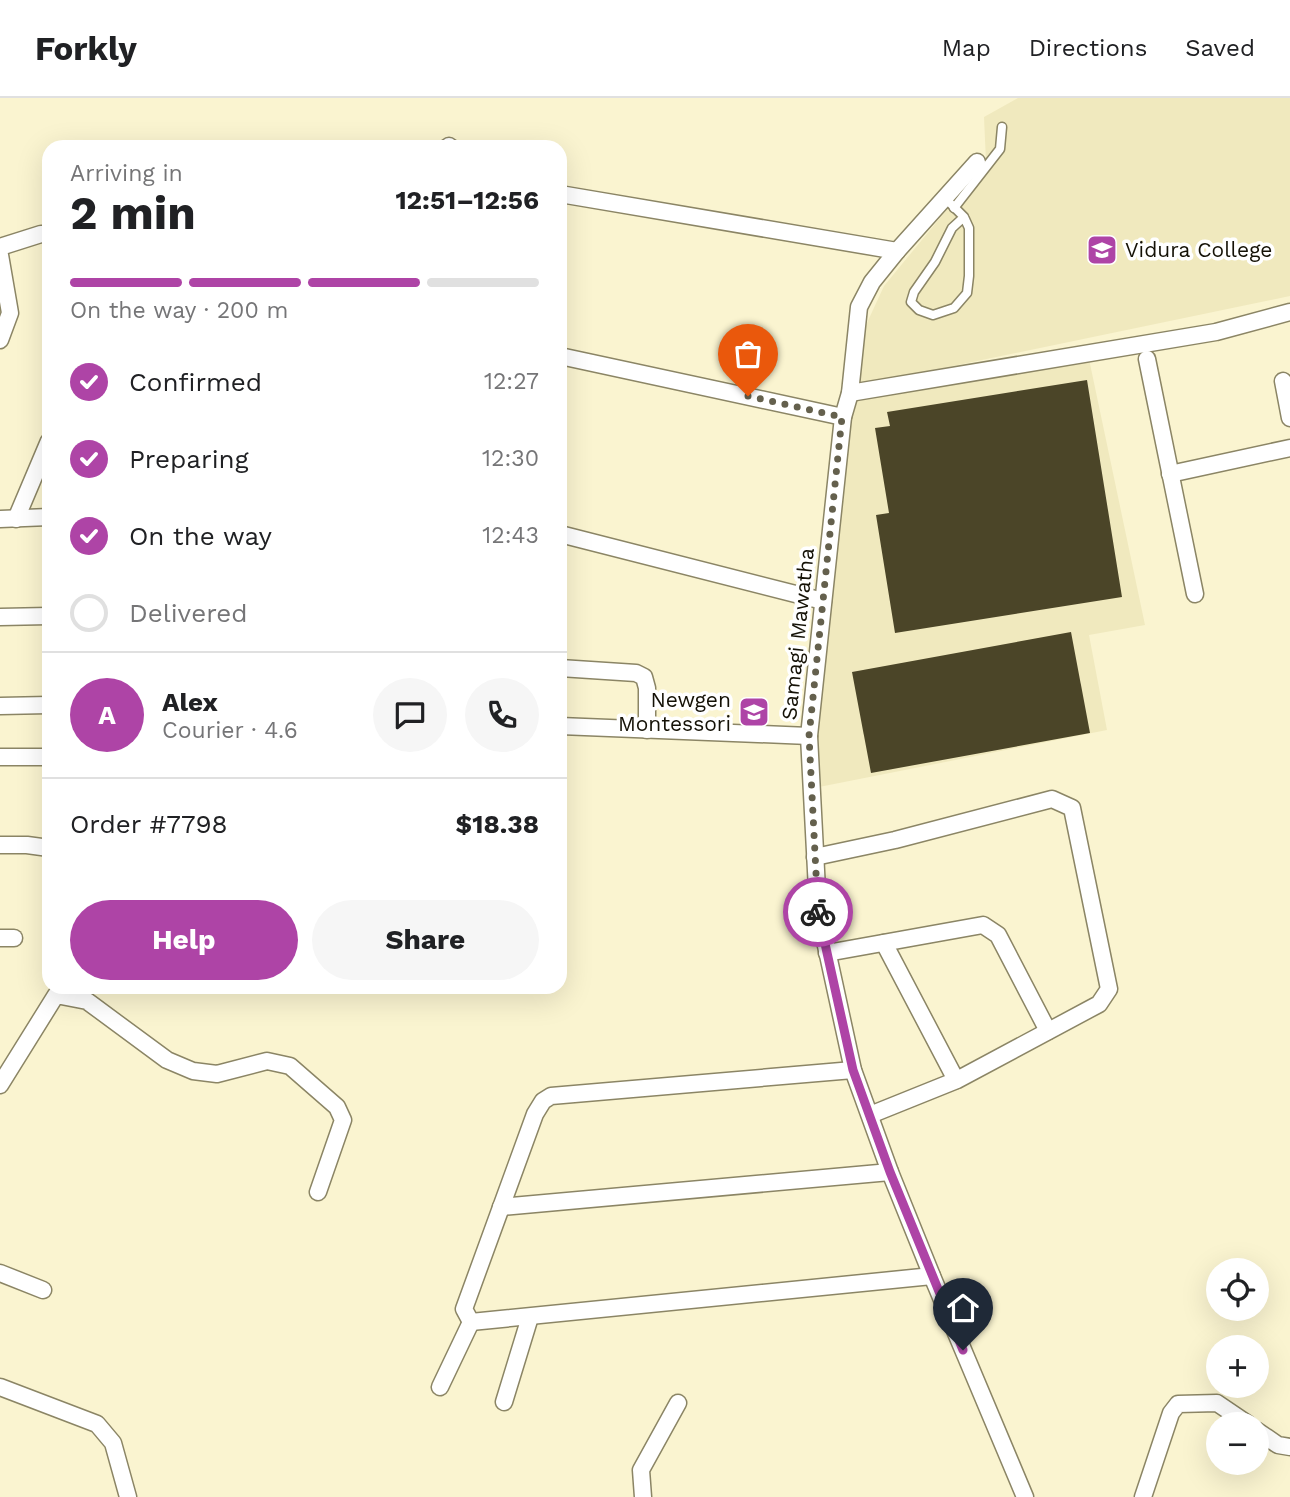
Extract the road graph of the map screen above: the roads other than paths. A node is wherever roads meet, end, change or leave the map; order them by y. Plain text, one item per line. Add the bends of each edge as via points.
1 (1002, 127) dead end
2 (977, 162) dead end
3 (567, 195) edge
4 (949, 203) junction
5 (964, 217) junction
6 (42, 234) edge
7 (0, 247) edge
8 (897, 251) junction
9 (0, 255) edge
10 (1290, 312) edge
11 (0, 340) edge
12 (567, 358) edge
13 (1147, 359) dead end
14 (1283, 381) dead end
15 (850, 393) junction
16 (842, 417) junction
17 (1290, 418) edge
18 (1290, 448) edge
19 (42, 454) edge
20 (1170, 474) junction
21 (42, 517) edge
22 (8, 519) edge
23 (567, 536) edge
24 (1195, 594) dead end
25 (823, 601) junction
26 (42, 616) edge
27 (0, 617) edge
28 (567, 668) edge
29 (42, 705) edge
30 (0, 706) edge
31 (567, 726) edge
32 (647, 730) junction
33 (809, 736) junction
34 (0, 757) edge
35 (42, 757) edge
36 (0, 845) edge
37 (42, 847) edge
38 (815, 857) junction
39 (884, 943) junction
40 (827, 953) junction
41 (1048, 1031) junction
42 (853, 1070) junction
43 (956, 1080) junction
44 (0, 1085) edge
45 (870, 1115) junction
46 (890, 1172) junction
47 (318, 1192) dead end
48 (501, 1208) junction
49 (0, 1273) edge
50 (932, 1276) junction
51 (43, 1290) dead end
52 (530, 1317) junction
53 (471, 1322) junction
54 (0, 1387) edge
55 (440, 1387) dead end
56 (504, 1402) dead end
57 (678, 1403) dead end
58 (1230, 1412) edge
59 (1269, 1439) edge
60 (1290, 1447) edge
61 (128, 1497) edge
62 (643, 1497) edge
63 (1026, 1497) edge
64 (1143, 1497) edge

1 - 4 lane via 1000,149
2 - 4 street, Samagi Mawatha
3 - 8 street
4 - 5 lane
4 - 8 street, Samagi Mawatha
5 - 5 lane via 952,228 914,292 911,302 933,316 954,308 967,293 969,228
6 - 7 street
8 - 15 street, Samagi Mawatha via 859,307
9 - 11 street via 10,313
10 - 15 street via 1216,332
12 - 16 street
13 - 20 street
14 - 17 street
15 - 16 street, Samagi Mawatha
16 - 25 street, Samagi Mawatha
18 - 20 street
19 - 22 street
20 - 24 street
21 - 22 street
23 - 25 street
25 - 33 street, Samagi Mawatha
26 - 27 street
28 - 32 street via 644,677
29 - 30 street
31 - 32 street
32 - 33 street
33 - 38 street, Samagi Mawatha
34 - 35 street
36 - 37 street
38 - 40 street, Samagi Mawatha
38 - 41 street via 1052,799 1072,807 1108,989 1099,1004
39 - 40 street
39 - 41 street via 983,925 998,935
39 - 43 street
40 - 42 street, Samagi Mawatha
41 - 43 street
42 - 45 street, Samagi Mawatha
42 - 48 street via 551,1096 535,1114
43 - 45 street
44 - 47 street via 56,995 87,1001 167,1060 193,1071 217,1074 267,1061 290,1066 337,1107 343,1120
45 - 46 street, Samagi Mawatha
46 - 48 street
46 - 50 street, Samagi Mawatha
48 - 53 street via 464,1309
49 - 51 street
50 - 52 street
50 - 63 street, Samagi Mawatha
52 - 53 street
52 - 56 street
53 - 55 street
54 - 61 street via 97,1424 113,1443
57 - 62 street via 641,1470
58 - 64 street via 1217,1403 1178,1404
59 - 60 street

